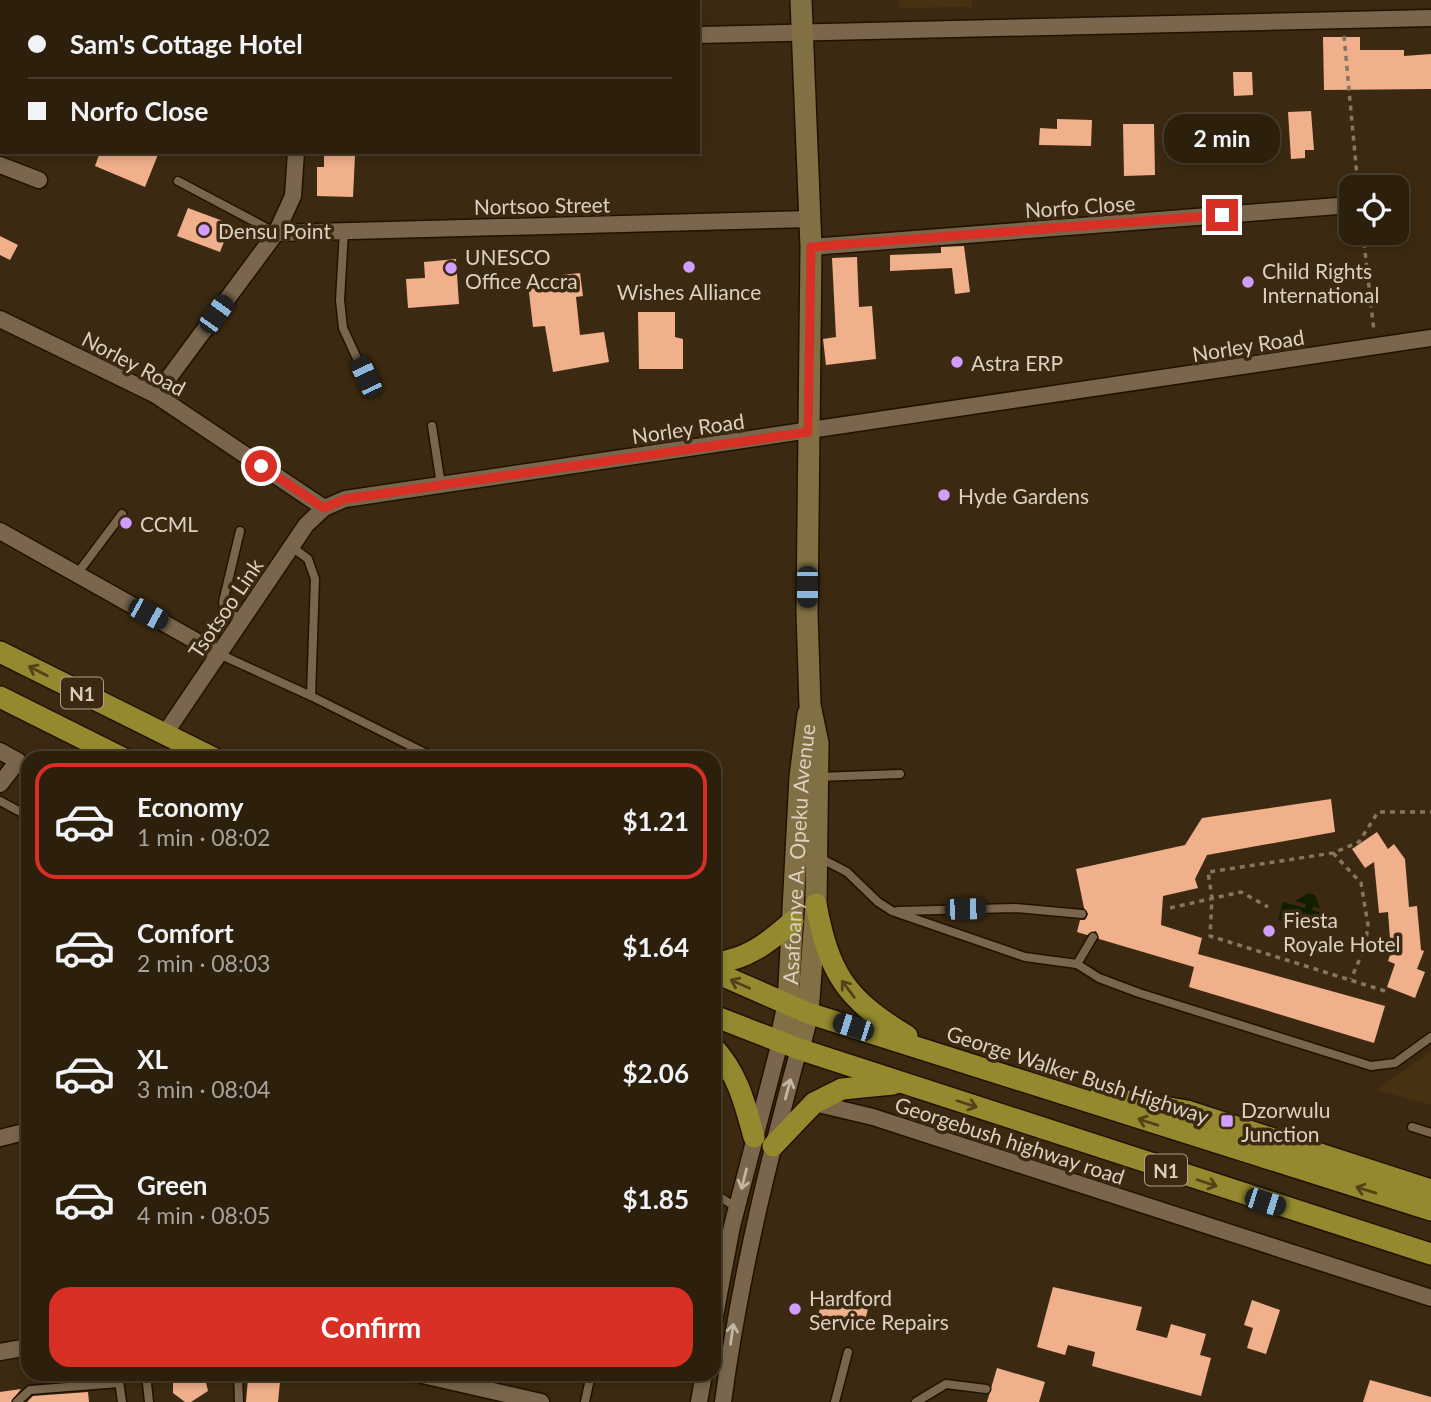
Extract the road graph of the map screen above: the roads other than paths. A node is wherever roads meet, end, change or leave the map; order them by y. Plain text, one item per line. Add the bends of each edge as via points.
1 (802, 0) edge
2 (1431, 19) edge
3 (801, 32) junction
4 (700, 35) edge
5 (296, 154) edge
6 (0, 165) edge
7 (39, 180) dead end
8 (178, 181) dead end
9 (1339, 206) edge
10 (810, 219) junction
11 (344, 231) junction
12 (276, 233) junction
13 (811, 247) junction
14 (0, 319) edge
15 (1431, 338) edge
16 (366, 377) dead end
17 (156, 395) junction
18 (432, 426) dead end
19 (808, 432) junction
20 (441, 485) junction
21 (324, 508) junction
22 (122, 514) dead end
23 (0, 531) edge
24 (240, 531) dead end
25 (292, 547) junction
26 (77, 574) junction
27 (241, 621) junction
28 (0, 652) edge
29 (219, 654) junction
30 (312, 696) junction
31 (0, 697) edge
32 (810, 705) junction
33 (50, 723) junction
34 (164, 735) junction
35 (0, 751) edge
36 (87, 751) edge
37 (108, 751) edge
38 (198, 751) edge
39 (421, 751) edge
40 (21, 763) edge
41 (21, 766) edge
42 (900, 774) dead end
43 (818, 777) junction
44 (0, 784) edge
45 (0, 801) edge
46 (21, 812) edge
47 (816, 856) junction
48 (816, 904) junction
49 (891, 911) junction
50 (1082, 914) dead end
51 (793, 921) junction
52 (1093, 937) dead end
53 (721, 963) edge
54 (1077, 964) junction
55 (721, 975) edge
56 (788, 1004) junction
57 (808, 1013) junction
58 (721, 1019) edge
59 (1431, 1037) edge
60 (790, 1045) junction
61 (721, 1056) edge
62 (942, 1057) junction
63 (902, 1083) junction
64 (1041, 1088) junction
65 (814, 1103) junction
66 (1412, 1127) dead end
67 (21, 1133) edge
68 (1431, 1133) edge
69 (0, 1138) edge
70 (763, 1142) junction
71 (1431, 1190) edge
72 (721, 1198) edge
73 (737, 1208) junction
74 (1431, 1210) edge
75 (1431, 1254) edge
76 (721, 1287) edge
77 (1431, 1298) edge
78 (21, 1348) edge
79 (0, 1352) edge
80 (848, 1352) dead end
81 (96, 1381) edge
82 (118, 1381) edge
83 (147, 1381) edge
84 (238, 1381) edge
85 (457, 1381) edge
86 (590, 1381) edge
87 (703, 1381) edge
88 (986, 1390) dead end
89 (507, 1398) edge
90 (17, 1402) edge
91 (122, 1402) edge
92 (149, 1402) edge
93 (239, 1402) edge
94 (541, 1402) edge
95 (585, 1402) edge
96 (699, 1402) edge
97 (723, 1402) edge
98 (835, 1402) edge
99 (916, 1402) edge

1 - 3 main road, Asafoanye A. Opeku Avenue
2 - 3 street
3 - 4 street
3 - 10 main road, Asafoanye A. Opeku Avenue
5 - 12 street via 293,196
6 - 7 street
8 - 12 lane
9 - 13 street, Norfo Close
10 - 11 street, Nortsoo Street
10 - 13 main road, Asafoanye A. Opeku Avenue
11 - 12 street, Nortsoo Street
11 - 16 lane via 343,328
12 - 17 street
13 - 19 main road, Asafoanye A. Opeku Avenue
14 - 17 street, Norley Road
15 - 19 street, Norley Road
17 - 21 street, Norley Road
18 - 20 lane
19 - 20 street, Norley Road
19 - 32 main road, Asafoanye A. Opeku Avenue
20 - 21 street, Norley Road via 345,499
21 - 25 street, Tsotsoo Link
22 - 26 lane
23 - 26 street
24 - 27 lane via 223,602
25 - 27 street, Tsotsoo Link
25 - 30 lane via 308,559 315,579
26 - 29 street
27 - 29 street, Tsotsoo Link
34 -> 28 highway, N1
29 - 30 lane
29 - 34 street, Tsotsoo Link
30 - 39 lane
31 - 33 highway, N1
32 - 43 main road, Asafoanye A. Opeku Avenue via 818,743
32 - 51 main road, Asafoanye A. Opeku Avenue via 802,742
33 - 36 highway
33 - 37 highway, N1
34 - 38 highway, N1
35 - 40 street
41 - 44 street
42 - 43 lane
43 - 47 main road, Asafoanye A. Opeku Avenue
45 - 46 lane
47 - 48 main road, Asafoanye A. Opeku Avenue
47 - 49 lane via 847,872
48 - 57 main road, Asafoanye A. Opeku Avenue
62 -> 48 highway via 874,1016 850,993 831,964
49 - 50 lane via 1015,908
49 - 54 lane via 1025,957
51 - 53 highway via 764,946
51 - 56 main road, Asafoanye A. Opeku Avenue
52 - 54 lane
54 - 59 lane via 1098,978 1139,993 1371,1066 1395,1063
56 -> 55 highway, George Walker Bush Highway / N1
56 - 57 highway, George Walker Bush Highway / N1
56 - 60 main road, Asafoanye A. Opeku Avenue
57 - 60 main road, Asafoanye A. Opeku Avenue
57 - 62 highway, George Walker Bush Highway / N1
58 - 60 highway, N1
60 - 63 highway, N1
60 - 70 street
61 - 70 highway
62 - 64 highway, George Walker Bush Highway / N1
63 - 65 highway via 842,1089
63 -> 75 highway, N1
64 - 71 highway via 1187,1111
74 -> 64 highway, George Walker Bush Highway / N1
65 - 70 highway
65 - 77 street, Georgebush highway road via 873,1117
66 - 68 lane
67 - 69 street
70 -> 73 street
97 -> 70 street
72 - 73 lane
73 - 76 street
78 - 79 street
80 - 98 lane
81 - 90 lane via 30,1390
82 - 91 lane
83 - 92 lane
84 - 93 lane
85 - 89 street
86 - 95 lane
87 - 96 street
88 - 99 lane via 946,1384
89 - 94 street

